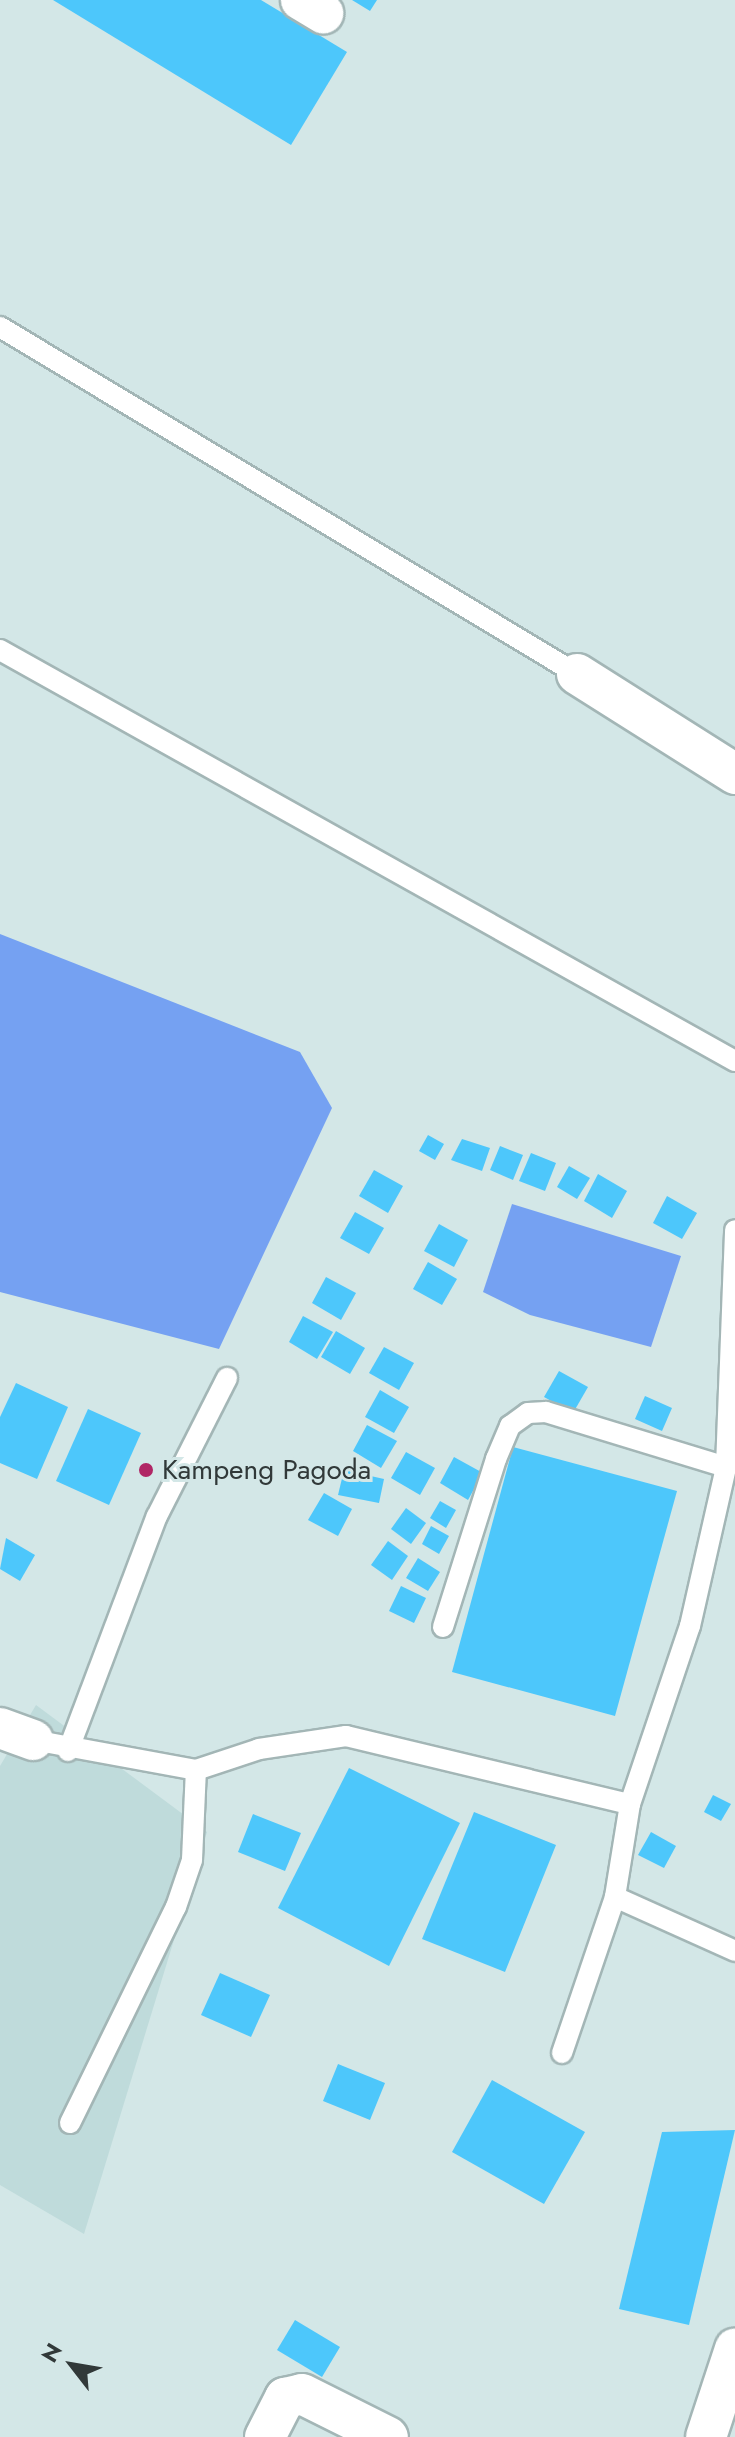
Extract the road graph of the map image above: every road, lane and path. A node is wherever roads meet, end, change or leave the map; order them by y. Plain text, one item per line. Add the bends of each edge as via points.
1 (0, 327) edge
2 (0, 650) edge
3 (577, 674) joint
4 (735, 774) edge
5 (735, 1061) edge
6 (735, 1230) edge
7 (227, 1378) dead end
8 (726, 1467) junction
9 (443, 1627) dead end
10 (34, 1740) edge
11 (196, 1770) junction
12 (630, 1804) junction
13 (615, 1897) junction
14 (735, 1951) edge
15 (562, 2053) dead end
16 (70, 2123) dead end
17 (735, 2349) edge
18 (265, 2437) edge
19 (388, 2437) edge
20 (706, 2437) edge

1 - 3 lane
2 - 5 lane
3 - 4 street
6 - 8 lane
7 - 10 lane
8 - 9 lane via 546,1412 528,1413 510,1426 496,1459
8 - 12 lane via 690,1626
10 - 11 lane
11 - 12 lane via 259,1749 346,1736
11 - 16 lane via 192,1860 176,1907
12 - 13 lane
13 - 14 lane
13 - 15 lane
17 - 20 street
18 - 19 street via 285,2398 302,2394

